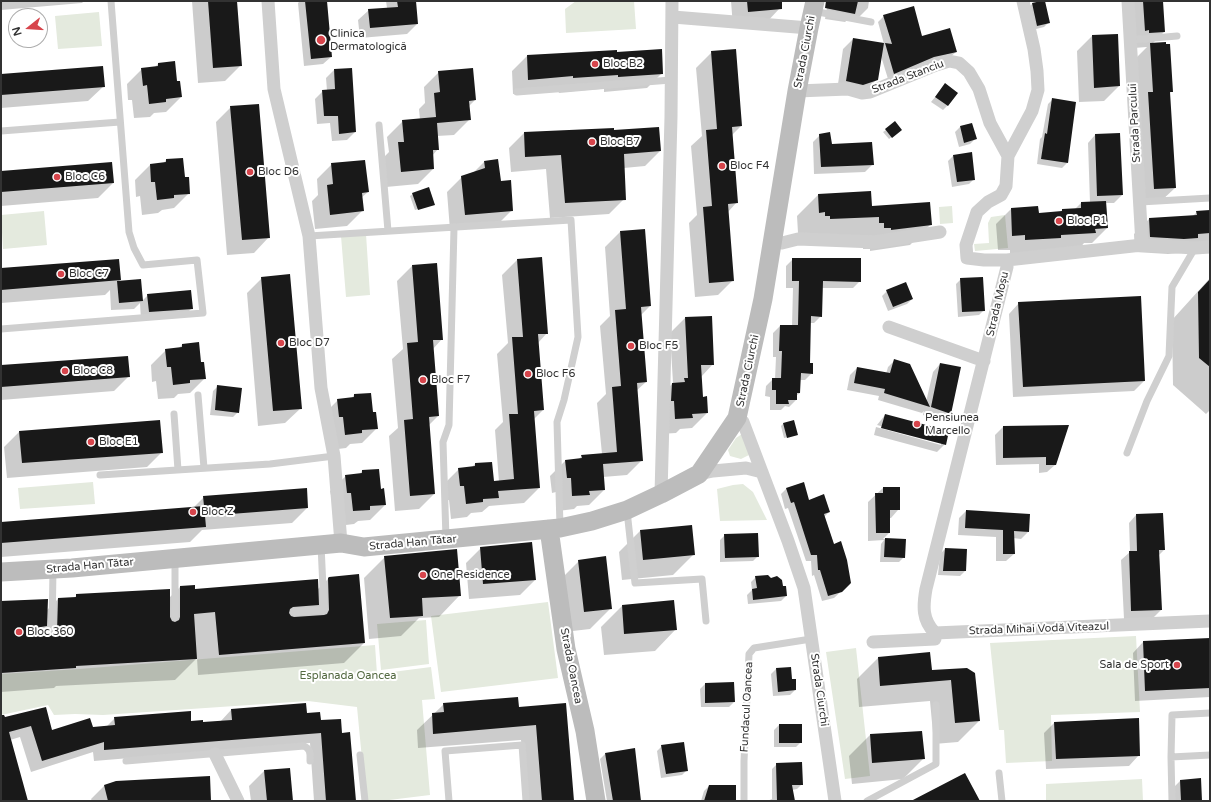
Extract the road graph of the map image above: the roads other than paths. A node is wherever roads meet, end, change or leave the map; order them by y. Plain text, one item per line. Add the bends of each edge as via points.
1 (111, 1) edge
2 (268, 1) edge
3 (672, 1) edge
4 (1023, 1) edge
5 (1128, 1) edge
6 (812, 13) edge
7 (673, 18) junction
8 (871, 22) dead end
9 (1177, 36) dead end
10 (1131, 40) junction
11 (671, 80) junction
12 (797, 91) junction
13 (516, 92) dead end
14 (120, 122) junction
15 (380, 126) dead end
16 (1, 131) edge
17 (1008, 156) junction
18 (1210, 198) edge
19 (1140, 202) junction
20 (454, 228) junction
21 (388, 231) junction
22 (940, 232) dead end
23 (309, 236) junction
24 (772, 242) junction
25 (1142, 245) junction
26 (1210, 247) edge
27 (1195, 248) junction
28 (1007, 260) junction
29 (889, 327) dead end
30 (1, 329) edge
31 (984, 361) junction
32 (198, 395) dead end
33 (174, 414) dead end
34 (737, 418) junction
35 (1127, 454) dead end
36 (334, 456) junction
37 (204, 468) junction
38 (178, 470) junction
39 (762, 472) junction
40 (699, 474) junction
41 (100, 475) dead end
42 (661, 494) junction
43 (627, 510) junction
44 (555, 529) junction
45 (446, 540) junction
46 (341, 543) junction
47 (321, 544) junction
48 (174, 558) junction
49 (52, 569) junction
50 (1, 572) edge
51 (294, 612) dead end
52 (175, 617) dead end
53 (1210, 621) edge
54 (706, 622) dead end
55 (44, 631) dead end
56 (935, 633) junction
57 (811, 639) junction
58 (873, 642) dead end
59 (936, 705) dead end
60 (1210, 713) edge
61 (215, 754) junction
62 (360, 755) dead end
63 (1210, 755) edge
64 (1171, 756) junction
65 (126, 761) dead end
66 (310, 761) dead end
67 (999, 774) dead end
68 (238, 801) edge
69 (365, 801) edge
70 (449, 801) edge
71 (526, 801) edge
72 (596, 801) edge
73 (744, 801) edge
74 (835, 801) edge
75 (867, 801) edge
76 (1002, 801) edge
77 (1172, 801) edge

1 - 14 lane
2 - 23 street via 274,88
3 - 7 street
4 - 17 street, Strada Moșu via 1034,49 1038,90 1032,111
5 - 10 street, Strada Parcului
6 - 7 street
6 - 8 lane
6 - 12 street, Strada Ciurchi
7 - 11 street
9 - 10 lane
10 - 19 street, Strada Parcului
11 - 13 lane
11 - 42 street
12 - 17 street, Strada Stanciu via 848,89 862,93 870,92 936,65 949,61 959,63 969,72 979,89 990,124
12 - 24 street, Strada Ciurchi
14 - 16 lane
14 - 30 lane via 129,232 134,248 143,265 197,260 203,313
15 - 21 lane
17 - 28 street, Strada Moșu via 1006,186 1001,194 977,212 966,245 967,258
18 - 19 lane
19 - 25 street, Strada Parcului
20 - 21 lane
20 - 44 lane via 571,220 578,337 557,422
20 - 45 lane via 449,425 443,442
21 - 23 lane
22 - 24 street via 875,242 798,239 782,243
23 - 36 street via 321,388
24 - 34 street, Strada Ciurchi via 762,305
25 - 27 street
25 - 28 street
26 - 27 street
27 - 35 lane via 1172,287 1169,356 1147,401
28 - 31 street, Strada Moșu
29 - 31 street
31 - 56 street, Strada Moșu via 926,589 924,614
32 - 37 lane
33 - 38 lane
34 - 39 street, Strada Ciurchi via 743,422
34 - 40 street, Strada Han Tătar
36 - 37 lane via 270,464
36 - 46 street
37 - 38 lane
38 - 41 lane
39 - 40 street via 746,468
39 - 57 street, Strada Ciurchi via 804,588
40 - 42 street, Strada Han Tătar
42 - 43 street, Strada Han Tătar
43 - 44 street, Strada Han Tătar
43 - 54 lane via 635,583 702,579
44 - 45 street, Strada Han Tătar
44 - 72 street, Strada Oancea via 566,649 585,731
45 - 46 street, Strada Han Tătar via 364,547
46 - 47 street, Strada Han Tătar
47 - 48 street, Strada Han Tătar
47 - 51 lane via 324,610
48 - 49 street, Strada Han Tătar
48 - 52 lane
49 - 50 street, Strada Han Tătar
49 - 55 lane via 52,630
53 - 56 street, Strada Mihai Vodă Viteazul
56 - 58 street, Strada Mihai Vodă Viteazul via 935,639
57 - 73 lane, Fundacul Oancea via 754,648 750,654
57 - 74 street, Strada Ciurchi
59 - 75 lane via 936,764
60 - 64 lane via 1172,715
61 - 65 lane
61 - 66 lane via 304,746 309,750
61 - 68 street
62 - 69 lane
63 - 64 lane
64 - 77 lane
67 - 76 lane
70 - 71 lane via 445,751 522,745

